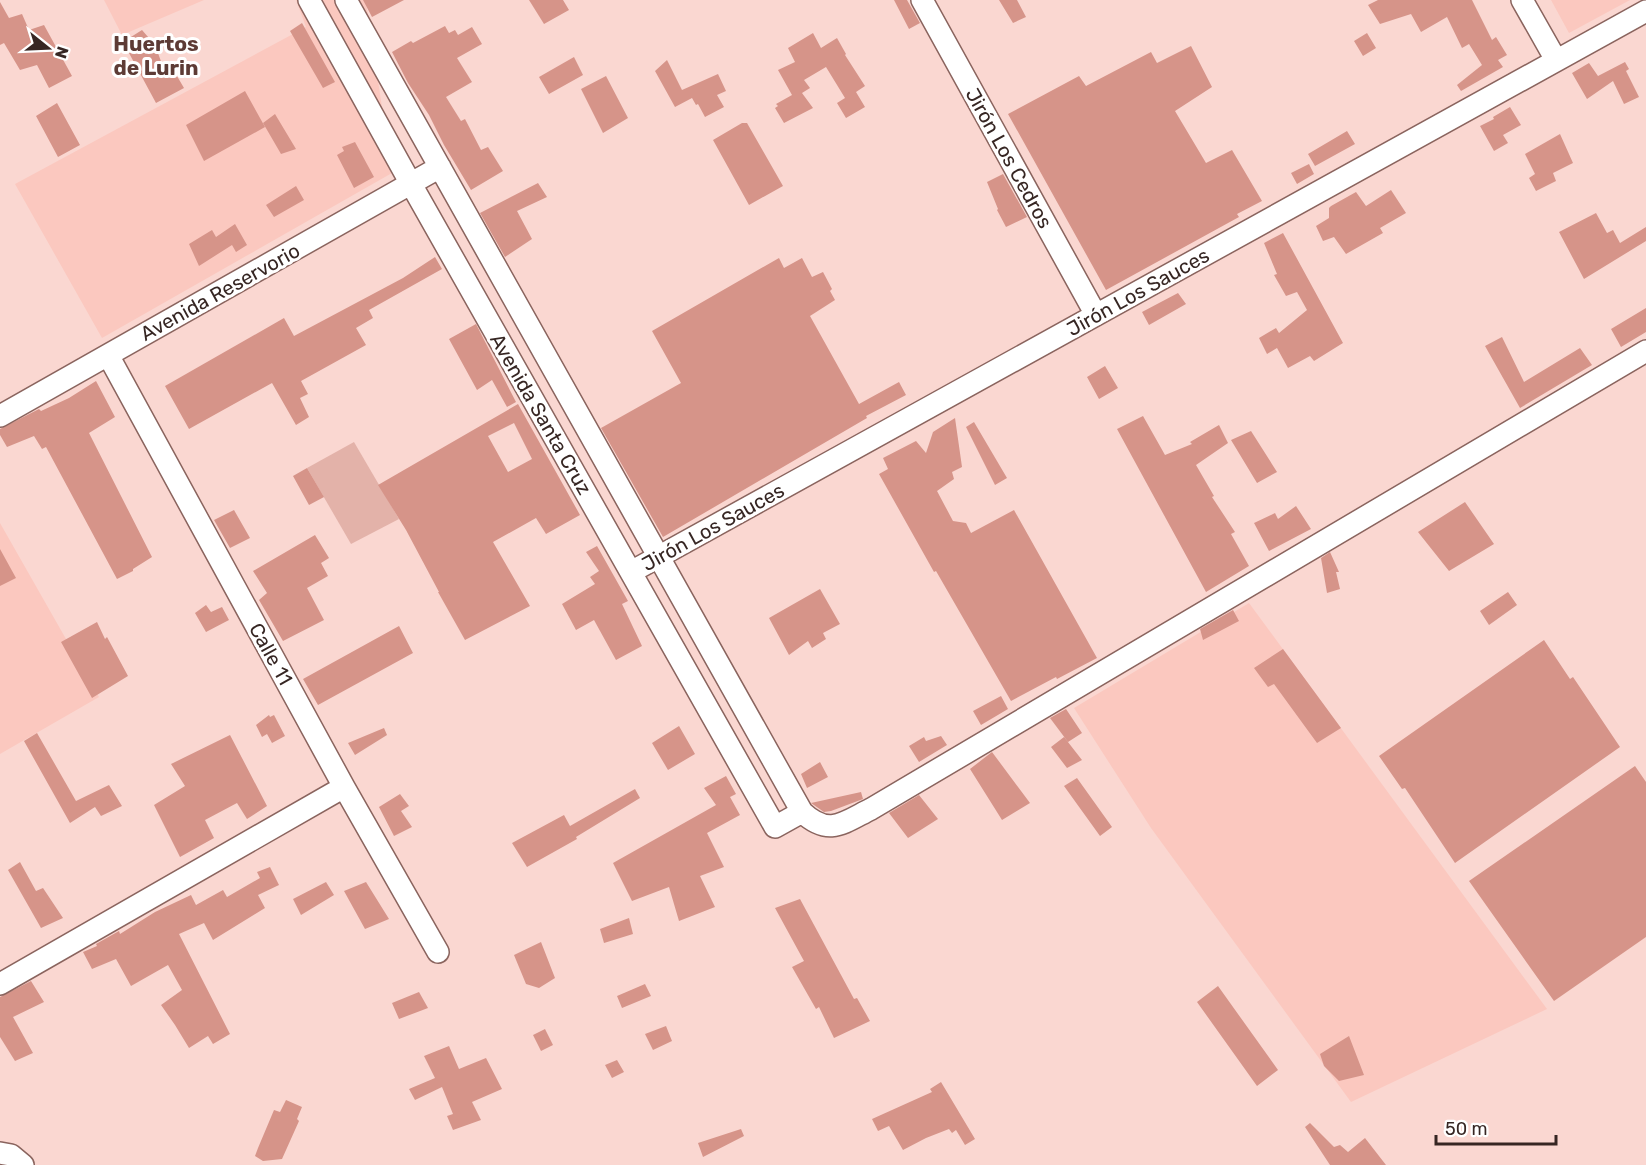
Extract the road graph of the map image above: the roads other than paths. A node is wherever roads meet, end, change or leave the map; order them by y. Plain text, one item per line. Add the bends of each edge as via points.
1 (309, 0) edge
2 (346, 0) edge
3 (922, 0) edge
4 (1522, 0) edge
5 (1646, 11) edge
6 (1556, 60) junction
7 (440, 167) junction
8 (411, 184) junction
9 (1096, 315) junction
10 (1646, 351) edge
11 (108, 355) junction
12 (0, 416) edge
13 (659, 557) junction
14 (631, 572) junction
15 (344, 787) junction
16 (802, 812) junction
17 (438, 952) dead end
18 (0, 984) edge
19 (0, 1153) edge
20 (23, 1165) edge

1 - 8 street, Avenida Santa Cruz
2 - 7 street, Avenida Santa Cruz
3 - 9 street, Jirón Los Cedros
4 - 6 street
5 - 6 street, Jirón Los Sauces
6 - 9 street, Jirón Los Sauces
7 - 8 street, Avenida Reservorio
7 - 13 street, Avenida Santa Cruz
8 - 11 street, Avenida Reservorio
8 - 14 street, Avenida Santa Cruz
9 - 13 street, Jirón Los Sauces
10 - 16 street via 871,809 835,827 824,827
11 - 12 street, Avenida Reservorio
11 - 15 street, Calle 11
13 - 14 street, Jirón Los Sauces
13 - 16 street, Avenida Santa Cruz
14 - 16 street, Avenida Santa Cruz via 775,827
15 - 17 street, Calle 11
15 - 18 street
19 - 20 street via 11,1155

